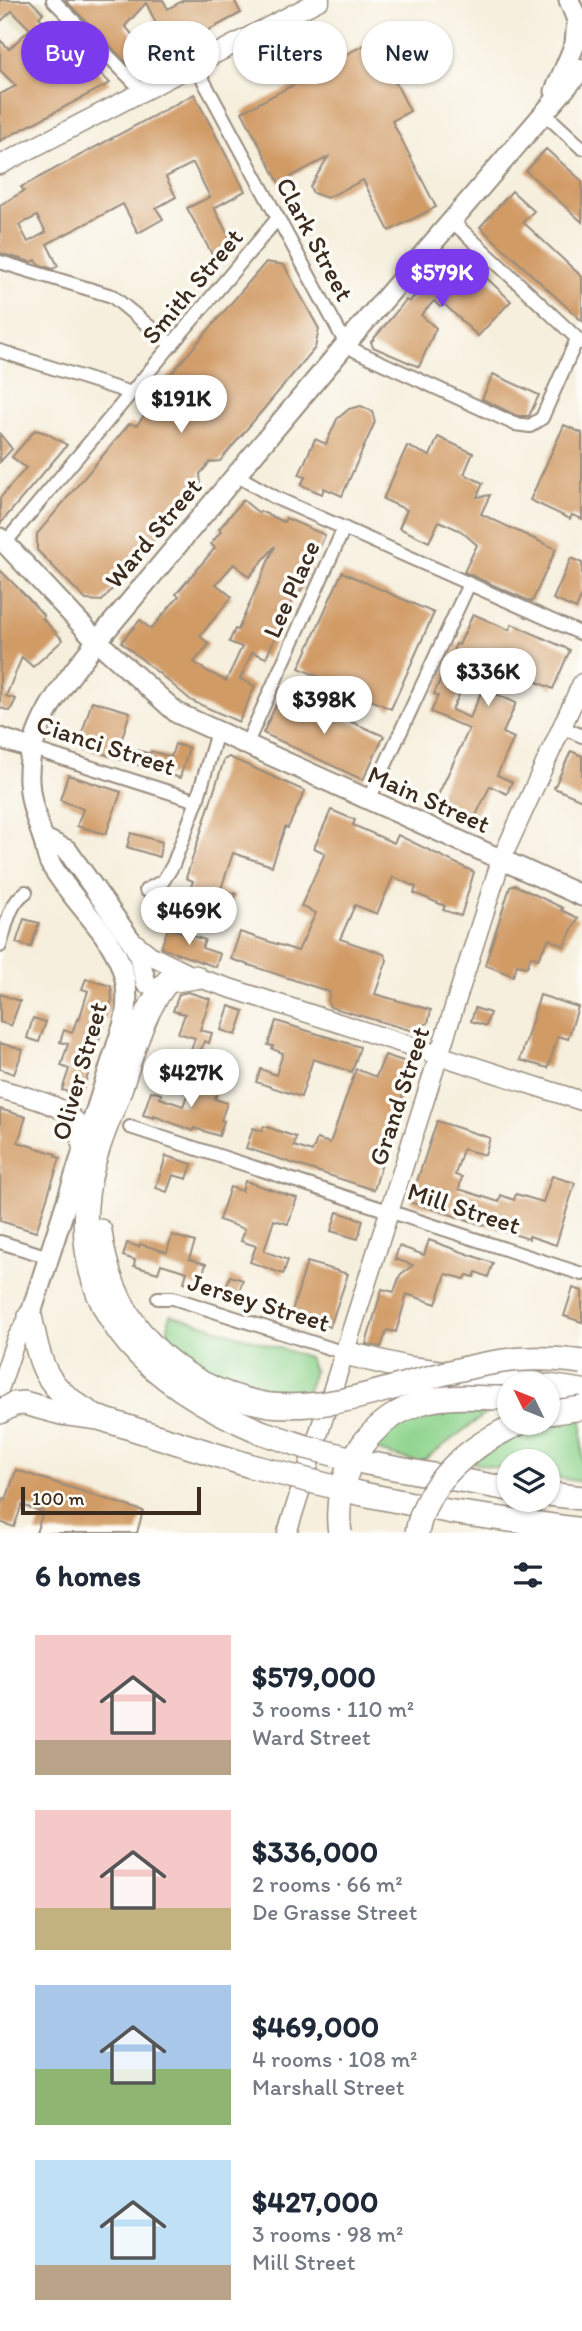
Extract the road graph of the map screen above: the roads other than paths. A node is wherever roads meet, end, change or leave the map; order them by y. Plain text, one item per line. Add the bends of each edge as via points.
1 (53, 0) edge
2 (320, 0) edge
3 (569, 0) edge
4 (219, 53) edge
5 (582, 69) edge
6 (159, 84) edge
7 (205, 84) edge
8 (144, 92) junction
9 (544, 113) junction
10 (582, 148) edge
11 (0, 165) edge
12 (278, 218) junction
13 (452, 221) junction
14 (0, 262) edge
15 (580, 341) edge
16 (346, 344) junction
17 (172, 345) junction
18 (0, 351) edge
19 (131, 393) junction
20 (236, 475) junction
21 (344, 528) junction
22 (3, 540) edge
23 (469, 584) junction
24 (582, 634) edge
25 (97, 641) junction
26 (582, 682) edge
27 (562, 727) junction
28 (217, 732) junction
29 (582, 736) edge
30 (0, 738) edge
31 (246, 745) junction
32 (33, 749) junction
33 (369, 800) junction
34 (197, 801) junction
35 (43, 838) junction
36 (502, 860) junction
37 (146, 890) dead end
38 (26, 892) dead end
39 (582, 896) edge
40 (130, 939) junction
41 (0, 946) edge
42 (195, 977) junction
43 (146, 982) joint
44 (142, 1029) junction
45 (439, 1057) junction
46 (0, 1089) edge
47 (582, 1101) edge
48 (130, 1127) dead end
49 (104, 1132) junction
50 (82, 1154) junction
51 (389, 1212) junction
52 (0, 1242) edge
53 (49, 1257) junction
54 (582, 1274) edge
55 (158, 1298) dead end
56 (30, 1316) junction
57 (345, 1353) junction
58 (582, 1362) edge
59 (497, 1379) edge
60 (0, 1387) edge
61 (560, 1388) edge
62 (582, 1391) edge
63 (497, 1399) edge
64 (582, 1408) edge
65 (560, 1409) edge
66 (560, 1411) edge
67 (0, 1412) edge
68 (582, 1413) edge
69 (99, 1418) junction
70 (497, 1435) edge
71 (497, 1487) edge
72 (560, 1495) edge
73 (582, 1498) edge
74 (582, 1530) edge
75 (287, 1533) edge
76 (340, 1533) edge
77 (416, 1533) edge

1 - 8 street
2 - 4 main road
3 - 9 main road via 577,20 575,44
5 - 9 main road, Ward Street
6 - 8 main road
7 - 12 street, Clark Street
8 - 11 main road
9 - 10 street
9 - 13 main road, Ward Street
12 - 16 street, Clark Street
12 - 17 street, Smith Street
13 - 15 street
13 - 16 main road, Ward Street
14 - 17 street via 112,296
15 - 16 street via 542,418 530,426 515,424
16 - 20 main road, Ward Street
17 - 19 street, Smith Street
18 - 19 street
19 - 22 street, Smith Street
20 - 21 street
20 - 25 main road, Ward Street
21 - 23 street
21 - 31 street, Lee Place
22 - 25 main road, Main Street
23 - 24 street
23 - 33 street
25 - 28 main road, Main Street via 167,705
25 - 32 main road, Ward Street via 54,698
26 - 27 main road, Grand Street
27 - 29 street
27 - 36 main road, Grand Street
28 - 31 main road, Main Street
28 - 34 street
30 - 32 main road, Cianci Street
31 - 33 main road, Main Street
32 - 34 street, Cianci Street
32 - 35 main road, Ward Street via 30,795
33 - 36 main road, Main Street
34 - 37 street via 169,874
35 - 40 main road via 67,850
35 - 50 main road, Oliver Street via 50,862 119,958 127,987 126,1016
36 - 39 main road, Main Street
36 - 45 main road, Grand Street
38 - 41 street via 13,906
40 - 42 main road via 150,955
40 - 43 main road
42 - 44 highway via 168,981
42 - 45 main road
43 - 44 highway
44 - 49 highway
45 - 47 main road
45 - 51 main road, Grand Street
46 - 50 main road via 70,1114 78,1125
48 - 51 street, Mill Street
49 - 58 highway, bridge via 100,1236 110,1279 126,1311 153,1346 187,1375 235,1398 270,1405 326,1405 490,1363 531,1359
49 - 71 highway, bridge via 87,1191 89,1263 107,1313 136,1354 211,1409 261,1432 368,1463
50 - 53 main road, Oliver Street
51 - 54 street, Mill Street
51 - 57 main road, Grand Street
52 - 53 street
53 - 56 main road, Oliver Street
55 - 57 street, Jersey Street via 173,1298
56 - 60 main road, Oliver Street via 16,1339
56 - 69 highway via 48,1377 68,1400
57 - 59 highway via 406,1368
57 - 75 main road, Grand Street
61 - 62 highway
63 - 76 highway, bridge via 430,1400 380,1425 347,1470 339,1504
64 - 66 highway, bridge
65 - 68 highway
67 - 69 highway via 24,1403
69 - 74 highway, bridge via 251,1466 358,1493
70 - 77 highway, bridge via 450,1469 428,1499
72 - 73 highway

